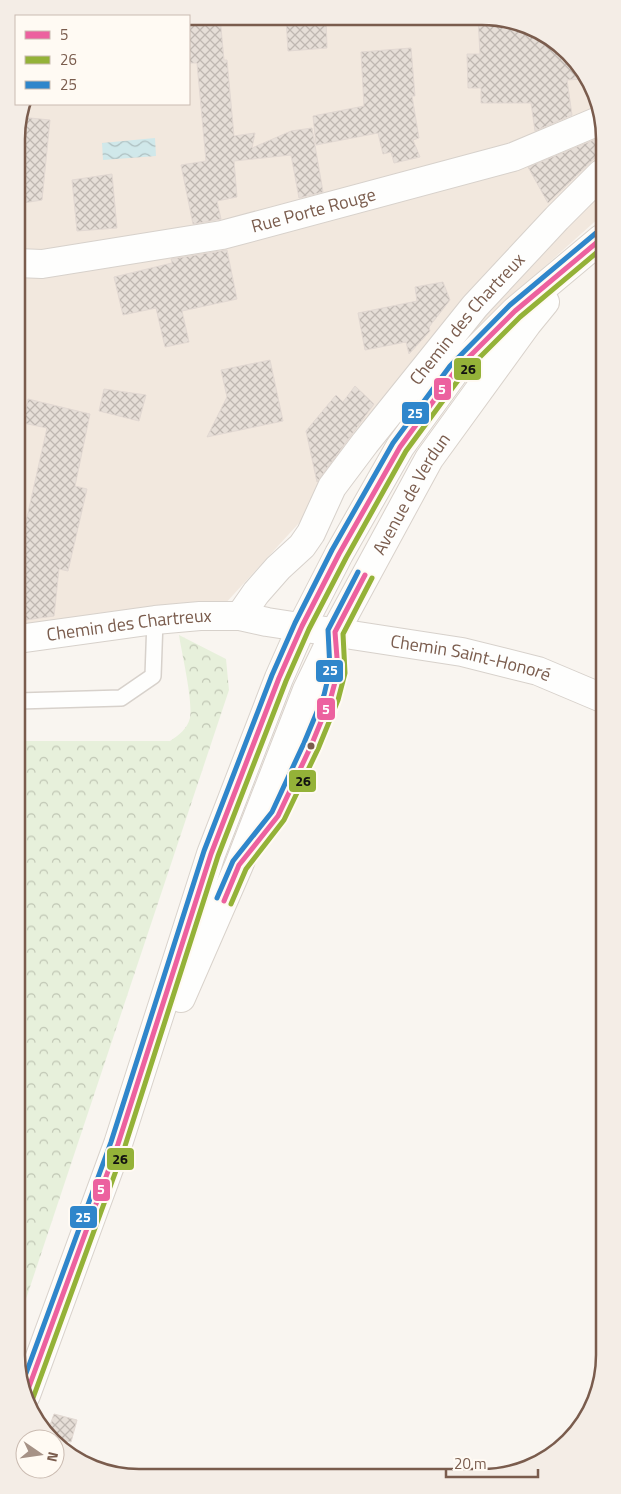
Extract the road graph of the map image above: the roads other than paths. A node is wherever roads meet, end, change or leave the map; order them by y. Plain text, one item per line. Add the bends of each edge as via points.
1 (595, 123) edge
2 (596, 179) edge
3 (592, 247) edge
4 (25, 268) edge
5 (240, 616) junction
6 (155, 620) junction
7 (302, 626) junction
8 (335, 632) junction
9 (25, 638) edge
10 (596, 695) edge
11 (25, 701) edge
12 (118, 1144) junction
13 (29, 1385) edge

1 - 4 main road, Rue Porte Rouge via 513,157 222,235
2 - 5 main road, Chemin des Chartreux via 475,306 332,487 302,546 278,568
3 - 7 main road, Avenue de Verdun via 514,311 456,370 400,447
3 - 8 main road, Avenue de Verdun via 527,324 429,459
5 - 6 main road, Chemin des Chartreux
5 - 7 main road, Chemin des Chartreux
6 - 9 main road, Chemin des Chartreux
6 - 11 lane via 153,676 121,698
7 - 8 main road, Chemin des Chartreux
7 - 12 main road, Avenue de Verdun via 211,854
8 - 10 main road, Chemin Saint-Honoré via 462,652 538,671
8 - 12 main road, Avenue de Verdun via 307,690 239,865
12 - 13 main road, Avenue de Verdun

